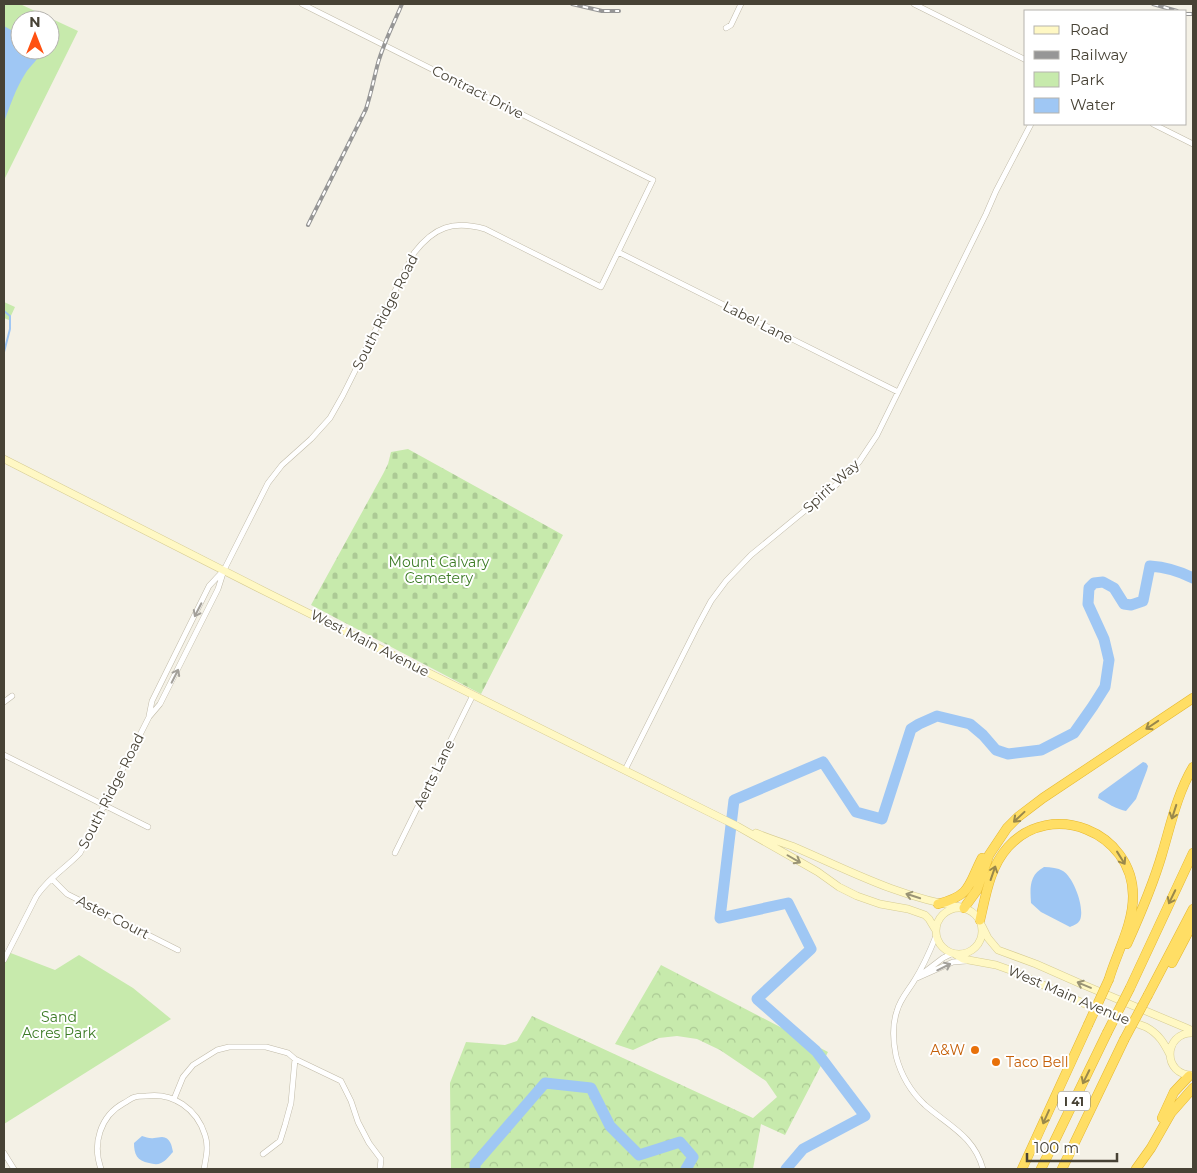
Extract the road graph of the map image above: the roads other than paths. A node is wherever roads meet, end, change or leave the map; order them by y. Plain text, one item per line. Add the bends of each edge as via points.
1 (302, 4) edge
2 (741, 4) edge
3 (914, 4) edge
4 (726, 28) dead end
5 (1024, 59) edge
6 (1030, 125) edge
7 (1155, 125) edge
8 (1193, 144) edge
9 (653, 180) joint
10 (618, 252) junction
11 (898, 392) junction
12 (4, 459) edge
13 (224, 570) junction
14 (473, 695) junction
15 (12, 696) dead end
16 (1193, 698) edge
17 (4, 702) edge
18 (149, 717) junction
19 (4, 755) edge
20 (1193, 767) edge
21 (625, 770) junction
22 (104, 806) junction
23 (737, 826) junction
24 (148, 827) dead end
25 (999, 840) junction
26 (395, 852) dead end
27 (1193, 853) edge
28 (52, 879) junction
29 (938, 904) junction
30 (962, 907) junction
31 (1193, 909) edge
32 (981, 923) junction
33 (1193, 923) edge
34 (936, 932) junction
35 (178, 950) dead end
36 (954, 954) junction
37 (4, 960) edge
38 (971, 960) junction
39 (916, 979) junction
40 (1109, 979) junction
41 (1148, 995) junction
42 (1193, 1032) edge
43 (1170, 1055) junction
44 (295, 1059) junction
45 (1191, 1076) edge
46 (1193, 1088) edge
47 (174, 1099) junction
48 (4, 1153) edge
49 (263, 1154) dead end
50 (1146, 1155) junction
51 (14, 1169) edge
52 (101, 1169) edge
53 (204, 1169) edge
54 (380, 1169) edge
55 (982, 1169) edge
56 (1022, 1169) edge
57 (1041, 1169) edge
58 (1062, 1169) edge
59 (1136, 1169) edge

1 - 9 street, Contract Drive
2 - 4 street via 731,25
3 - 5 street
6 - 11 street, Spirit Way
7 - 8 street
9 - 10 street, South Ridge Road
10 - 11 street, Label Lane
10 - 13 street, South Ridge Road via 601,287 471,225 453,225 423,241 330,418 268,483
11 - 21 street, Spirit Way via 878,435 848,474 751,555 711,601
12 - 13 main road, West Main Avenue
13 - 14 main road, West Main Avenue
18 -> 13 street, South Ridge Road via 165,696 218,589
13 -> 18 street, South Ridge Road via 210,586 152,701
14 - 21 main road, West Main Avenue
14 - 26 street, Aerts Lane
15 - 17 street
16 -> 25 highway via 1031,806
18 - 22 street, South Ridge Road
19 - 22 street
20 -> 40 highway via 1173,814 1141,913
21 - 23 main road, West Main Avenue
22 - 24 street
22 - 28 street, South Ridge Road via 80,853
29 -> 23 main road, West Main Avenue
23 -> 34 main road, West Main Avenue via 857,896 925,915
25 - 29 highway via 986,852 966,890
25 - 30 highway via 989,855 977,890
27 -> 57 highway, I 41, bridge
28 - 35 street, Aster Court via 67,894
28 - 37 street, South Ridge Road via 41,888
29 - 30 main road, West Main Avenue
30 - 32 main road via 976,914
30 - 34 main road via 946,910 937,922
31 - 41 highway, I 41
32 - 36 main road via 982,933 976,947
32 -> 40 highway via 995,867 1018,838 1044,826 1060,824 1090,830 1119,854 1130,877 1133,894 1129,922
42 -> 32 main road, West Main Avenue via 998,950
33 - 41 highway via 1166,974
34 - 36 main road via 942,947
34 - 39 street
36 - 38 main road, West Main Avenue
36 - 39 street via 943,958
39 -> 38 street via 953,962
38 - 43 main road, West Main Avenue via 1010,970 1146,1027 1160,1037
39 - 55 street via 900,1002 895,1020 894,1043 899,1065 919,1098 970,1142
40 -> 56 highway, bridge
41 - 58 highway, I 41, bridge
42 - 43 main road via 1183,1034 1173,1042
43 - 45 main road, West Main Avenue via 1178,1071
44 - 47 street via 288,1053 266,1047 216,1050 183,1076
44 - 49 street via 291,1103 280,1141
44 - 54 street via 341,1081 358,1122 381,1159
45 - 50 highway via 1174,1092
46 - 50 highway via 1171,1113
47 - 52 street via 156,1094 135,1097 117,1107 103,1123 97,1141 97,1159
47 - 53 street via 196,1116 206,1136 208,1153
48 - 51 street
50 - 59 highway

